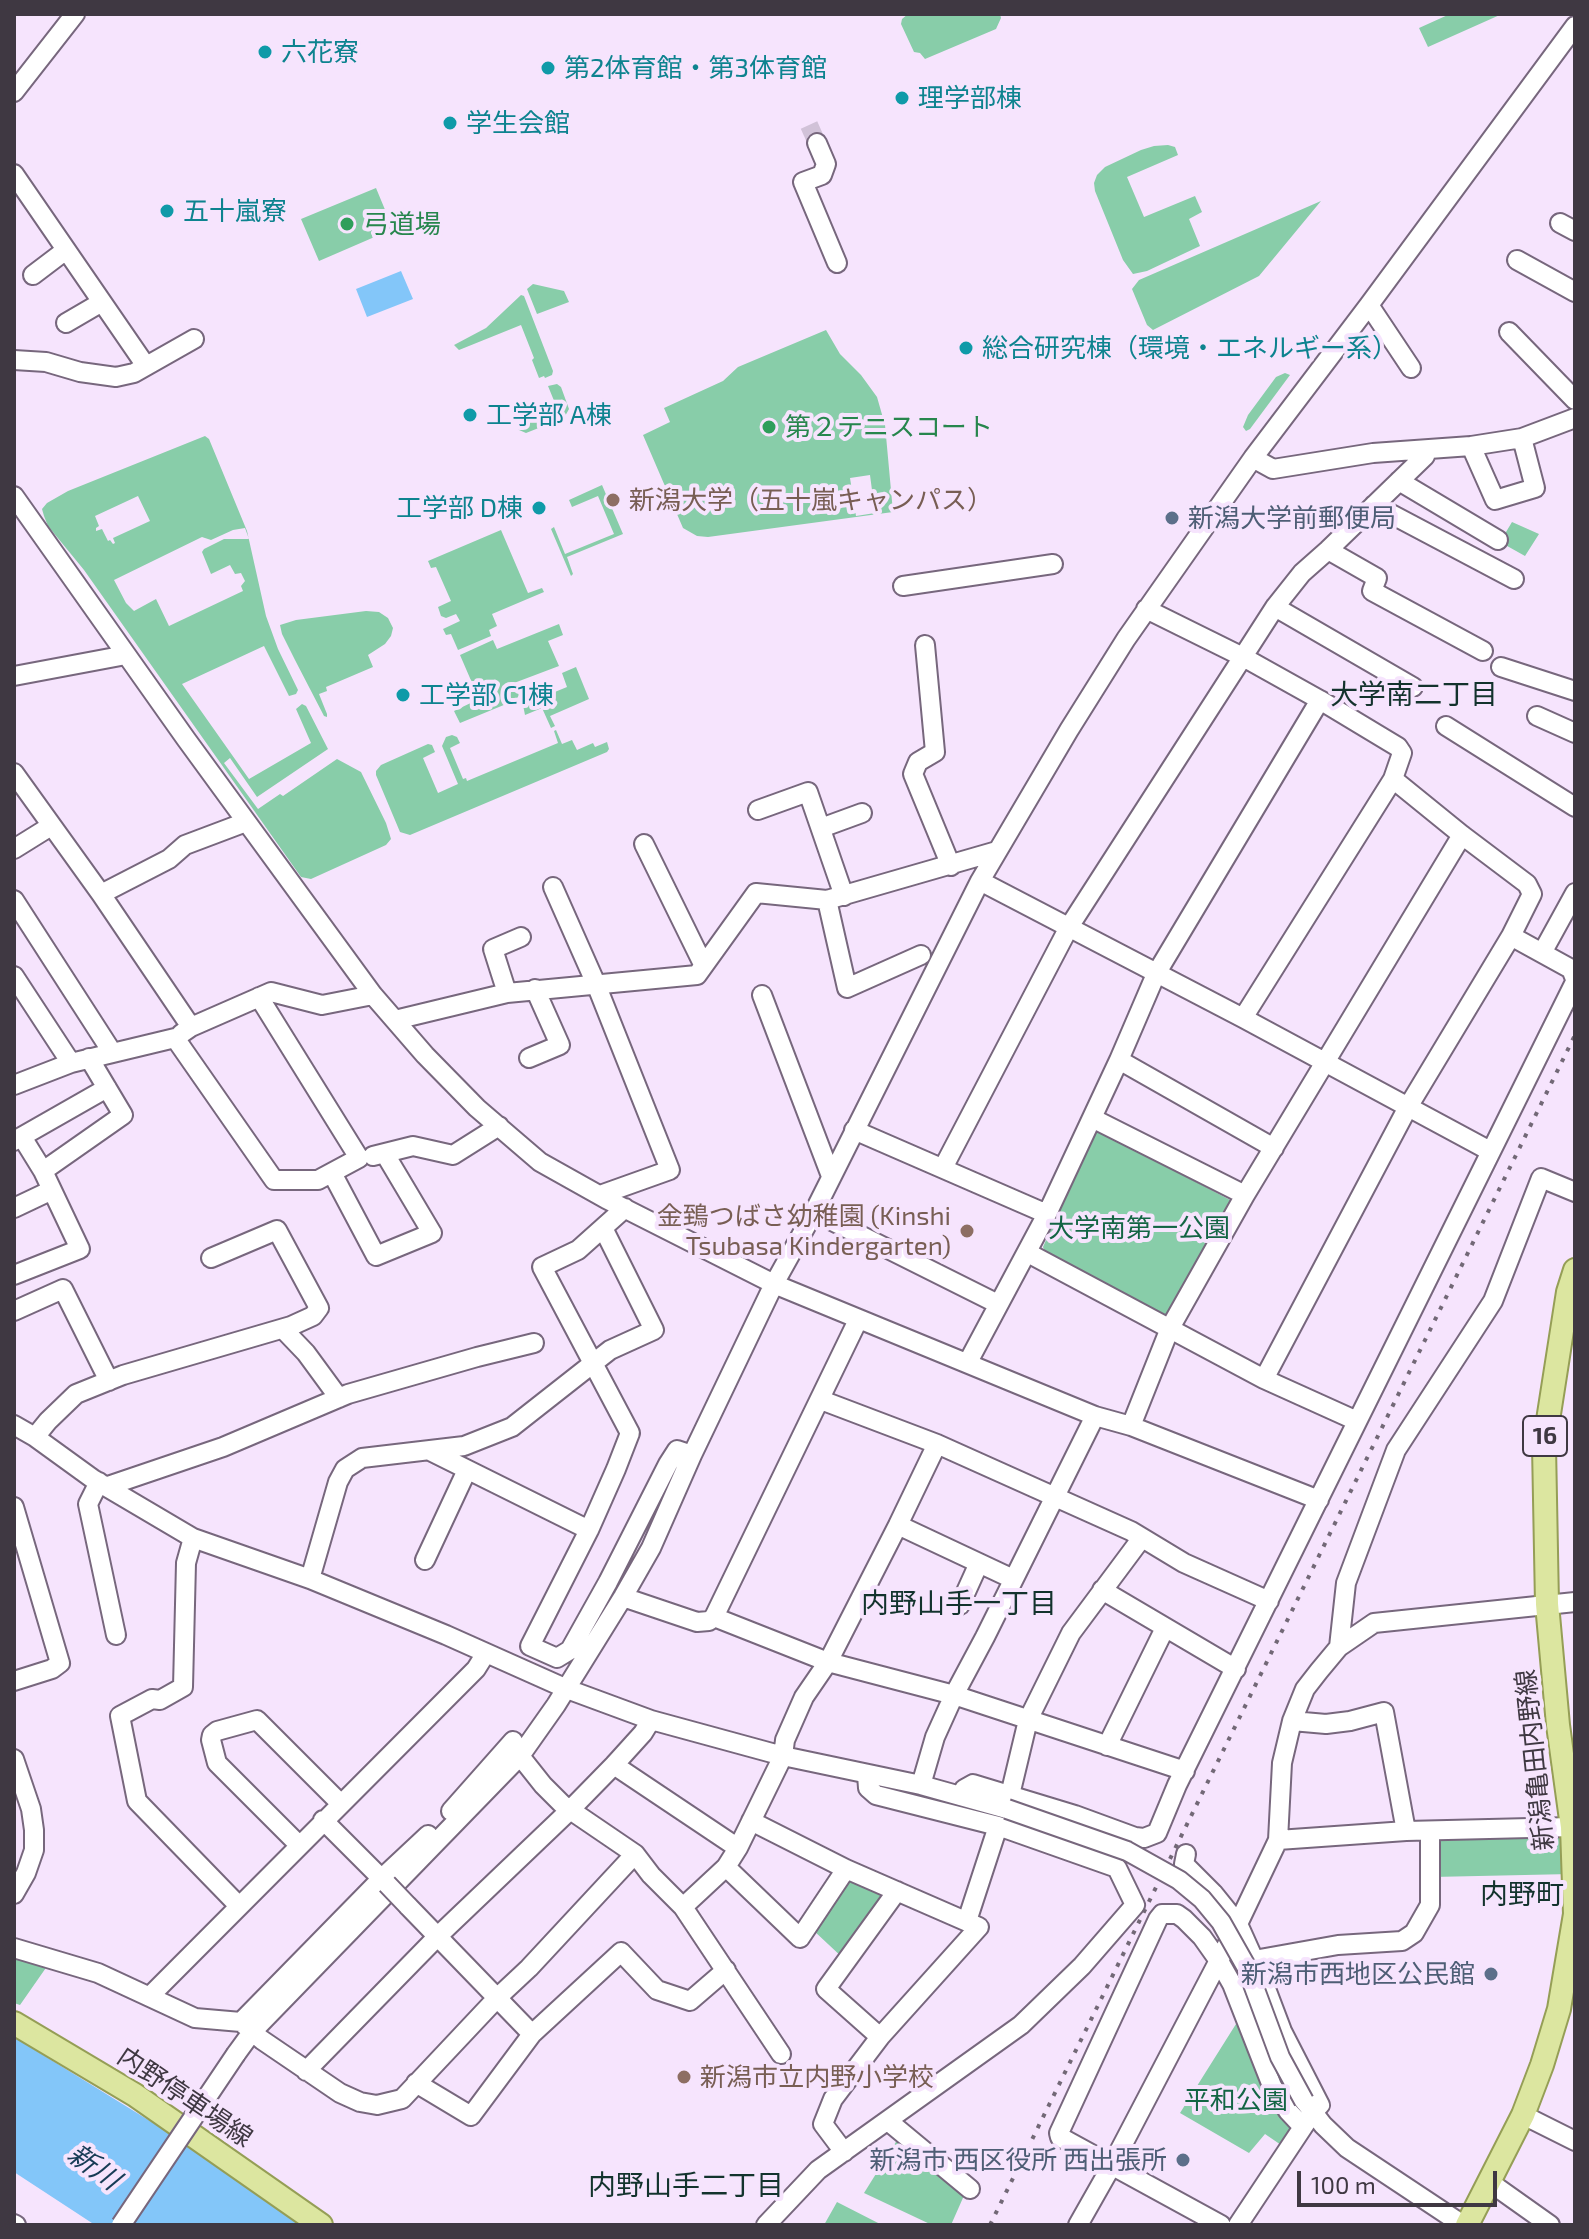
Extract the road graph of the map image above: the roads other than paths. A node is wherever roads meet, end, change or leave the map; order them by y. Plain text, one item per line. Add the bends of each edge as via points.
1 (75, 14) edge
2 (1575, 26) edge
3 (14, 92) edge
4 (817, 143) tunnel mouth
5 (14, 174) edge
6 (66, 250) junction
7 (1517, 260) dead end
8 (837, 263) dead end
9 (33, 275) dead end
10 (1575, 292) edge
11 (102, 302) junction
12 (1369, 305) junction
13 (66, 323) dead end
14 (1509, 332) dead end
15 (194, 339) dead end
16 (14, 360) edge
17 (146, 366) junction
18 (1411, 368) dead end
19 (1575, 400) edge
20 (1575, 418) edge
21 (1522, 438) junction
22 (1471, 446) junction
23 (1427, 451) junction
24 (1253, 458) junction
25 (1399, 481) junction
26 (16, 503) edge
27 (1374, 505) junction
28 (1498, 540) dead end
29 (1328, 550) junction
30 (1053, 564) dead end
31 (1514, 579) dead end
32 (903, 586) dead end
33 (1275, 607) junction
34 (1146, 609) junction
35 (925, 645) dead end
36 (1483, 651) dead end
37 (126, 655) junction
38 (1243, 657) junction
39 (1501, 667) dead end
40 (14, 676) edge
41 (1413, 687) dead end
42 (1575, 691) edge
43 (1320, 700) junction
44 (1537, 716) dead end
45 (1446, 726) dead end
46 (1575, 733) edge
47 (14, 773) edge
48 (1393, 779) junction
49 (1575, 807) edge
50 (758, 810) dead end
51 (862, 813) dead end
52 (246, 822) junction
53 (51, 826) junction
54 (821, 828) junction
55 (1462, 835) junction
56 (644, 844) dead end
57 (14, 849) edge
58 (997, 851) junction
59 (951, 866) junction
60 (980, 881) junction
61 (553, 887) dead end
62 (1575, 893) edge
63 (101, 894) junction
64 (835, 898) junction
65 (14, 900) edge
66 (1069, 927) junction
67 (1511, 936) junction
68 (521, 937) dead end
69 (1542, 953) junction
70 (921, 955) dead end
71 (703, 964) junction
72 (1156, 974) junction
73 (14, 976) edge
74 (1575, 980) edge
75 (596, 984) junction
76 (535, 989) junction
77 (507, 993) junction
78 (373, 995) junction
79 (762, 995) dead end
80 (259, 997) junction
81 (1243, 1018) junction
82 (395, 1020) junction
83 (183, 1033) junction
84 (112, 1052) junction
85 (529, 1058) dead end
86 (80, 1060) junction
87 (1119, 1060) junction
88 (1326, 1063) junction
89 (14, 1085) edge
90 (107, 1088) junction
91 (1408, 1107) junction
92 (1092, 1118) junction
93 (499, 1126) junction
94 (854, 1130) junction
95 (18, 1139) edge
96 (1274, 1148) junction
97 (1490, 1151) junction
98 (385, 1154) junction
99 (359, 1158) junction
100 (943, 1168) junction
101 (43, 1171) junction
102 (332, 1173) junction
103 (831, 1176) junction
104 (52, 1190) junction
105 (1575, 1192) edge
106 (600, 1195) junction
107 (1245, 1195) junction
108 (14, 1208) edge
109 (625, 1208) junction
110 (814, 1212) junction
111 (1047, 1214) junction
112 (603, 1228) junction
113 (1028, 1253) junction
114 (211, 1258) dead end
115 (1575, 1270) edge
116 (14, 1275) edge
117 (774, 1284) junction
118 (998, 1304) junction
119 (14, 1311) edge
120 (858, 1320) junction
121 (1170, 1328) junction
122 (283, 1329) junction
123 (1569, 1335) edge
124 (534, 1343) dead end
125 (968, 1362) junction
126 (594, 1364) junction
127 (1264, 1379) junction
128 (109, 1381) junction
129 (339, 1398) junction
130 (821, 1400) junction
131 (1095, 1416) junction
132 (1357, 1421) junction
133 (14, 1425) edge
134 (1131, 1426) junction
135 (35, 1437) junction
136 (937, 1444) junction
137 (430, 1451) junction
138 (692, 1455) junction
139 (467, 1470) junction
140 (104, 1484) junction
141 (1054, 1498) junction
142 (1319, 1500) junction
143 (14, 1507) edge
144 (898, 1525) junction
145 (589, 1530) junction
146 (193, 1538) junction
147 (1141, 1539) junction
148 (425, 1560) dead end
149 (979, 1563) junction
150 (310, 1579) junction
151 (1013, 1579) junction
152 (1102, 1590) junction
153 (623, 1597) junction
154 (1269, 1601) junction
155 (1575, 1602) edge
156 (1547, 1604) junction
157 (960, 1605) dead end
158 (714, 1617) junction
159 (1165, 1628) junction
160 (116, 1635) dead end
161 (1339, 1647) junction
162 (486, 1653) junction
163 (828, 1662) junction
164 (1236, 1669) junction
165 (14, 1681) edge
166 (567, 1689) junction
167 (954, 1695) junction
168 (651, 1720) junction
169 (1028, 1720) junction
170 (1292, 1721) junction
171 (1107, 1746) junction
172 (516, 1749) junction
173 (783, 1756) junction
174 (14, 1759) edge
175 (614, 1765) junction
176 (1185, 1771) junction
177 (867, 1775) junction
178 (921, 1785) junction
179 (340, 1803) junction
180 (1005, 1810) junction
181 (569, 1811) junction
182 (323, 1820) junction
183 (751, 1821) junction
184 (1572, 1827) junction
185 (1406, 1831) junction
186 (1430, 1831) junction
187 (1278, 1840) junction
188 (299, 1845) junction
189 (738, 1848) junction
190 (635, 1854) junction
191 (1186, 1854) dead end
192 (726, 1867) junction
193 (846, 1869) junction
194 (384, 1881) junction
195 (897, 1891) junction
196 (14, 1894) edge
197 (239, 1906) junction
198 (683, 1907) junction
199 (967, 1921) junction
200 (1238, 1924) junction
201 (438, 1936) junction
202 (1573, 1943) edge
203 (14, 1948) edge
204 (1254, 1960) junction
205 (1219, 1961) junction
206 (726, 1970) junction
207 (150, 1996) junction
208 (498, 1997) junction
209 (14, 2023) edge
210 (246, 2027) junction
211 (532, 2034) junction
212 (880, 2037) junction
213 (781, 2054) dead end
214 (306, 2071) junction
215 (416, 2083) junction
216 (1307, 2113) junction
217 (1523, 2115) junction
218 (888, 2121) junction
219 (1575, 2141) edge
220 (844, 2152) junction
221 (1112, 2165) junction
222 (1488, 2181) junction
223 (970, 2189) dead end
224 (121, 2225) edge
225 (321, 2225) edge
226 (766, 2225) edge
227 (1078, 2225) edge
228 (1221, 2225) edge
229 (1238, 2225) edge
230 (1465, 2225) edge
231 (1550, 2225) edge

1 - 3 street
2 - 12 street
4 - 8 street via 826,164 822,175 803,182
5 - 6 street
6 - 9 street
6 - 11 street
7 - 10 street
11 - 13 street
11 - 17 street
12 - 18 street
12 - 24 street
14 - 19 street
15 - 17 street
16 - 17 street via 116,377
20 - 21 street
21 - 22 street
21 - 22 street via 1535,488 1495,500
22 - 23 street
23 - 24 street via 1373,453 1273,469
23 - 25 street
24 - 34 street
25 - 27 street
25 - 28 street
26 - 37 street
27 - 29 street
27 - 31 street
29 - 33 street
29 - 36 street via 1377,578 1372,591
30 - 32 street
33 - 38 street
33 - 41 street
34 - 38 street
34 - 58 street
35 - 59 street via 935,752 918,762 913,774
37 - 40 street
37 - 52 street
38 - 43 street
38 - 66 street
39 - 42 street
43 - 48 street via 1398,747 1401,761
43 - 72 street
44 - 46 street
45 - 49 street
47 - 53 street
48 - 55 street
48 - 81 street
50 - 54 street via 808,792
51 - 54 street
52 - 63 street via 185,845 169,859
52 - 78 street
53 - 57 street
53 - 63 street
54 - 64 street
55 - 67 street via 1531,889
55 - 88 street
56 - 71 street
58 - 59 street
58 - 60 street
59 - 64 street
60 - 66 street
60 - 94 street
61 - 75 street
62 - 69 street
63 - 83 street
64 - 70 street via 847,988
64 - 71 street via 756,893
65 - 84 street
66 - 72 street
66 - 100 street
67 - 69 street
67 - 91 street
68 - 77 street via 493,949
69 - 74 street via 1571,969
71 - 75 street via 697,975
72 - 81 street
72 - 87 street
73 - 86 street
74 - 97 street
75 - 76 street
75 - 106 street via 670,1170
76 - 77 street
76 - 85 street via 560,1045
77 - 82 street
78 - 80 street via 322,1005 271,992
78 - 82 street
79 - 103 street
80 - 83 street
80 - 99 street
81 - 88 street
82 - 93 street
83 - 84 street
83 - 102 street via 274,1180 318,1180
84 - 86 street
86 - 89 street
86 - 90 street
87 - 92 street
87 - 96 street
88 - 91 street
88 - 96 street
90 - 95 street
90 - 101 street via 123,1115
91 - 97 street
91 - 127 street
92 - 107 street
92 - 111 street
93 - 98 street via 453,1155 413,1146
93 - 106 street via 540,1162
94 - 100 street
94 - 103 street
95 - 101 street
96 - 107 street
97 - 132 street
98 - 99 street
98 - 102 street via 432,1233 376,1256
99 - 102 street
100 - 111 street
101 - 104 street
103 - 110 street
104 - 108 street
104 - 116 street via 80,1249
105 - 161 street via 1541,1178 1493,1301 1396,1450 1346,1583
106 - 109 street
107 - 121 street
109 - 112 street
109 - 117 street
110 - 117 street
110 - 118 street
111 - 113 street
112 - 126 street via 578,1250 542,1267
112 - 126 street via 654,1330 610,1350
113 - 118 street
113 - 121 street
114 - 122 street via 277,1230 319,1308
115 - 123 main road, 新潟亀田内野線 / 16 via 1568,1292
117 - 120 street
117 - 138 street
118 - 125 street
119 - 128 street via 63,1289
120 - 125 street
120 - 130 street
121 - 127 street
121 - 134 street
122 - 128 street
122 - 129 street
123 - 156 main road, 新潟亀田内野線 / 16 via 1544,1446
124 - 129 street
125 - 131 street
126 - 137 street via 512,1427 464,1446
126 - 145 street via 630,1433
127 - 132 street
128 - 135 street via 76,1394
129 - 140 street via 223,1447
130 - 136 street
130 - 158 street
131 - 134 street
131 - 141 street
132 - 142 street
133 - 135 street
134 - 142 street
135 - 140 street
136 - 141 street
136 - 144 street
137 - 139 street
137 - 150 street via 362,1458 345,1469
138 - 145 street via 677,1450 672,1457 570,1650 557,1658 530,1646
138 - 153 street
139 - 145 street
139 - 148 street
140 - 146 street
140 - 160 street via 88,1504
141 - 147 street
141 - 151 street
142 - 154 street
143 - 165 street via 60,1663
144 - 149 street
144 - 163 street
146 - 150 street
146 - 197 street via 186,1563 183,1687 120,1716 137,1801
147 - 152 street
147 - 154 street
149 - 151 street
149 - 157 street
150 - 162 street
151 - 167 street
152 - 159 street
152 - 169 street via 1071,1633
153 - 158 street via 697,1622
153 - 166 street
154 - 164 street
155 - 156 street
156 - 161 street via 1374,1623
156 - 184 main road, 新潟亀田内野線 / 16
158 - 163 street
159 - 164 street
159 - 171 street
161 - 170 street via 1305,1689
162 - 166 street
162 - 179 street
163 - 167 street
163 - 173 street via 804,1697
164 - 176 street
166 - 168 street
166 - 172 street
167 - 169 street
167 - 178 street
168 - 173 street
168 - 175 street
169 - 171 street
169 - 180 street
170 - 185 street via 1326,1724 1384,1712
170 - 187 street via 1282,1763
171 - 176 street
172 - 181 street
172 - 194 street
172 - 210 street
173 - 177 street
173 - 183 street
174 - 196 street via 34,1830 34,1850
175 - 181 street
175 - 189 street
176 - 180 street via 1157,1833 1144,1838
177 - 178 street
177 - 180 street via 868,1788 876,1795
178 - 180 street
179 - 182 street
179 - 188 street via 257,1720 212,1735 217,1763
180 - 199 street
180 - 216 street, bridge via 1127,1851 1202,1899 1247,1968
180 - 218 street via 1117,1868 1135,1905 1021,2025
181 - 190 street
181 - 201 street
182 - 188 street
182 - 194 street
183 - 189 street
183 - 193 street
184 - 186 street
184 - 202 main road, 新潟亀田内野線 / 16
185 - 186 street
185 - 187 street
186 - 204 street via 1430,1905 1414,1933 1402,1941 1338,1945
187 - 200 street
188 - 197 street
189 - 192 street
190 - 198 street
190 - 208 street
191 - 200 street via 1184,1864
192 - 193 street via 800,1938
192 - 198 street
193 - 195 street
194 - 201 street, bridge
194 - 210 street
195 - 199 street
195 - 212 street via 826,1989
197 - 207 street
198 - 206 street
199 - 212 street via 979,1927
200 - 204 street
200 - 205 street
201 - 208 street
201 - 214 street
202 - 217 main road, 新潟亀田内野線 / 16 via 1559,2009
203 - 207 street via 98,1973
204 - 216 street via 1320,2105
205 - 216 street via 1272,2086 1288,2111
205 - 221 street
205 - 221 street via 1177,1914 1158,1919 1059,2133
206 - 211 street via 690,2001 657,1990 621,1952
206 - 213 street
207 - 210 street via 195,2018
208 - 211 street
208 - 215 street
209 - 225 main road, 内野停車場線 via 135,2095
210 - 214 street
210 - 224 street, bridge via 236,2054
211 - 215 street via 471,2116
212 - 220 street via 833,2099 823,2124
214 - 215 street via 340,2093 377,2105 402,2099
216 - 229 street
216 - 230 street via 1347,2148
217 - 219 street
217 - 222 main road, 新潟亀田内野線 / 16
218 - 220 street
218 - 223 street
220 - 226 street via 818,2170
221 - 227 street
221 - 228 street
222 - 230 main road, 新潟亀田内野線 / 16
222 - 231 street

